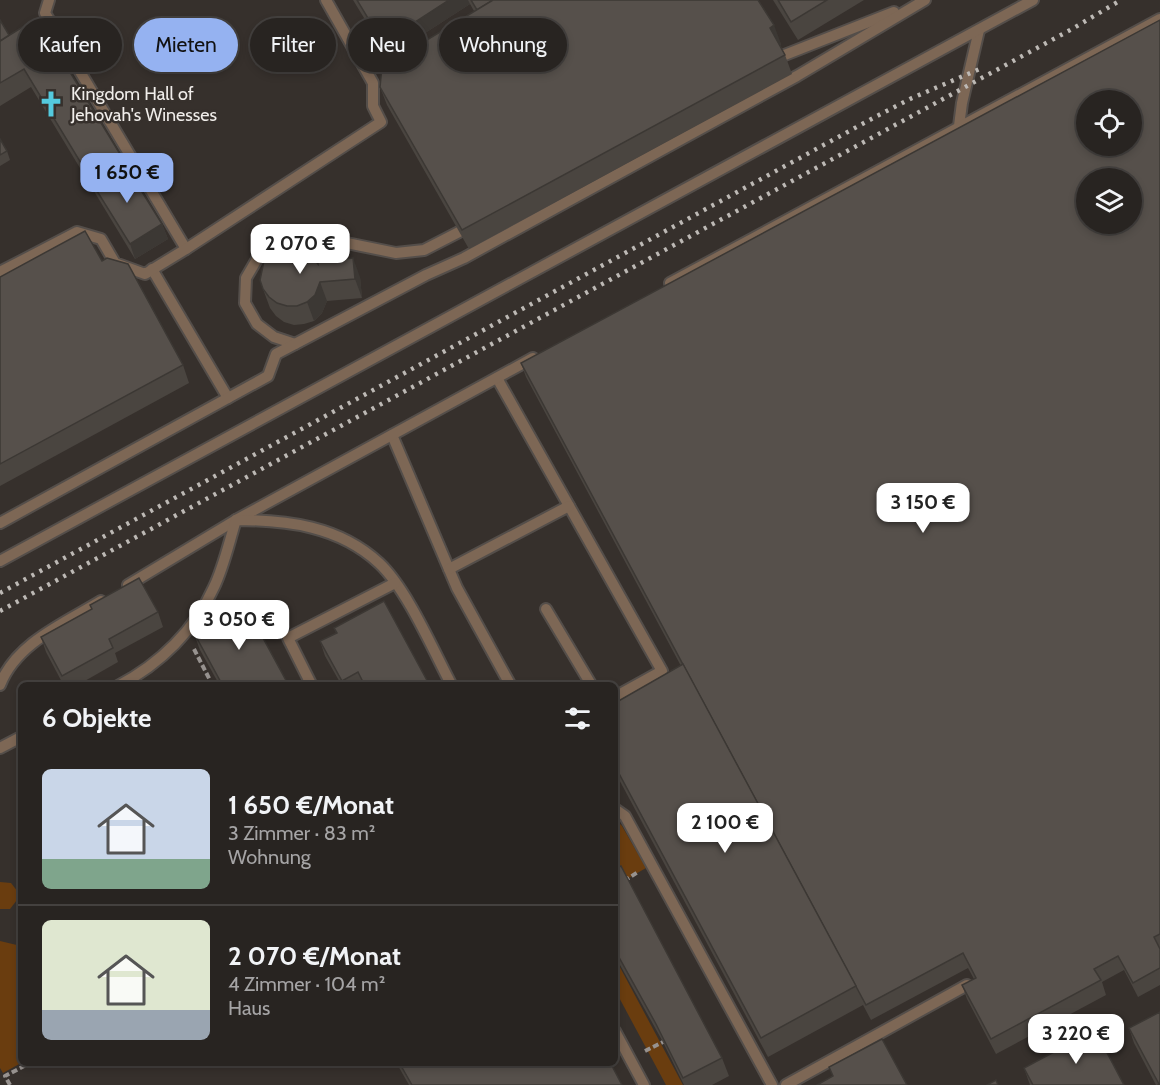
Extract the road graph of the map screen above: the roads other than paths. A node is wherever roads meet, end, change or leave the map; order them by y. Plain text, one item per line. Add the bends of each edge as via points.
1 (49, 0) edge
2 (326, 0) edge
3 (925, 0) edge
4 (1032, 0) edge
5 (1160, 19) edge
6 (979, 30) junction
7 (782, 56) edge
8 (959, 126) junction
9 (459, 232) edge
10 (186, 249) junction
11 (152, 269) junction
12 (0, 272) edge
13 (665, 286) edge
14 (295, 344) junction
15 (539, 355) edge
16 (496, 378) junction
17 (228, 398) junction
18 (392, 435) junction
19 (569, 506) junction
20 (236, 520) junction
21 (0, 523) edge
22 (0, 561) edge
23 (449, 569) junction
24 (395, 583) junction
25 (546, 609) dead end
26 (125, 682) edge
27 (310, 682) edge
28 (450, 682) edge
29 (509, 682) edge
30 (590, 682) edge
31 (0, 685) edge
32 (618, 695) edge
33 (18, 739) edge
34 (0, 748) edge
35 (618, 811) edge
36 (967, 985) edge
37 (618, 1037) edge
38 (644, 1085) edge
39 (772, 1085) edge
40 (786, 1085) edge

1 - 10 lane via 45,13
2 - 10 lane via 378,80 373,105 381,122
3 - 7 lane
3 - 14 lane via 797,76 589,190
4 - 6 lane
5 - 8 lane
6 - 8 lane
6 - 22 lane
8 - 13 lane
9 - 14 lane via 424,250 396,253 317,237 286,241 260,254 246,278 245,303 257,324 274,337
10 - 11 lane
11 - 12 lane via 145,274 115,263 101,239 77,232
11 - 17 lane
14 - 17 lane via 276,354 268,376
15 - 16 lane
16 - 18 lane
16 - 19 lane
17 - 21 lane
18 - 20 lane
18 - 23 lane
19 - 23 lane
19 - 32 lane via 662,671
20 - 24 lane via 290,522 340,537 364,550
20 - 26 lane via 215,586 193,624 166,653
20 - 31 lane via 34,642 6,670
23 - 29 lane
24 - 27 lane via 288,639
24 - 28 lane
25 - 30 lane
33 - 34 lane
35 - 39 lane via 625,816
36 - 40 lane
37 - 38 lane

